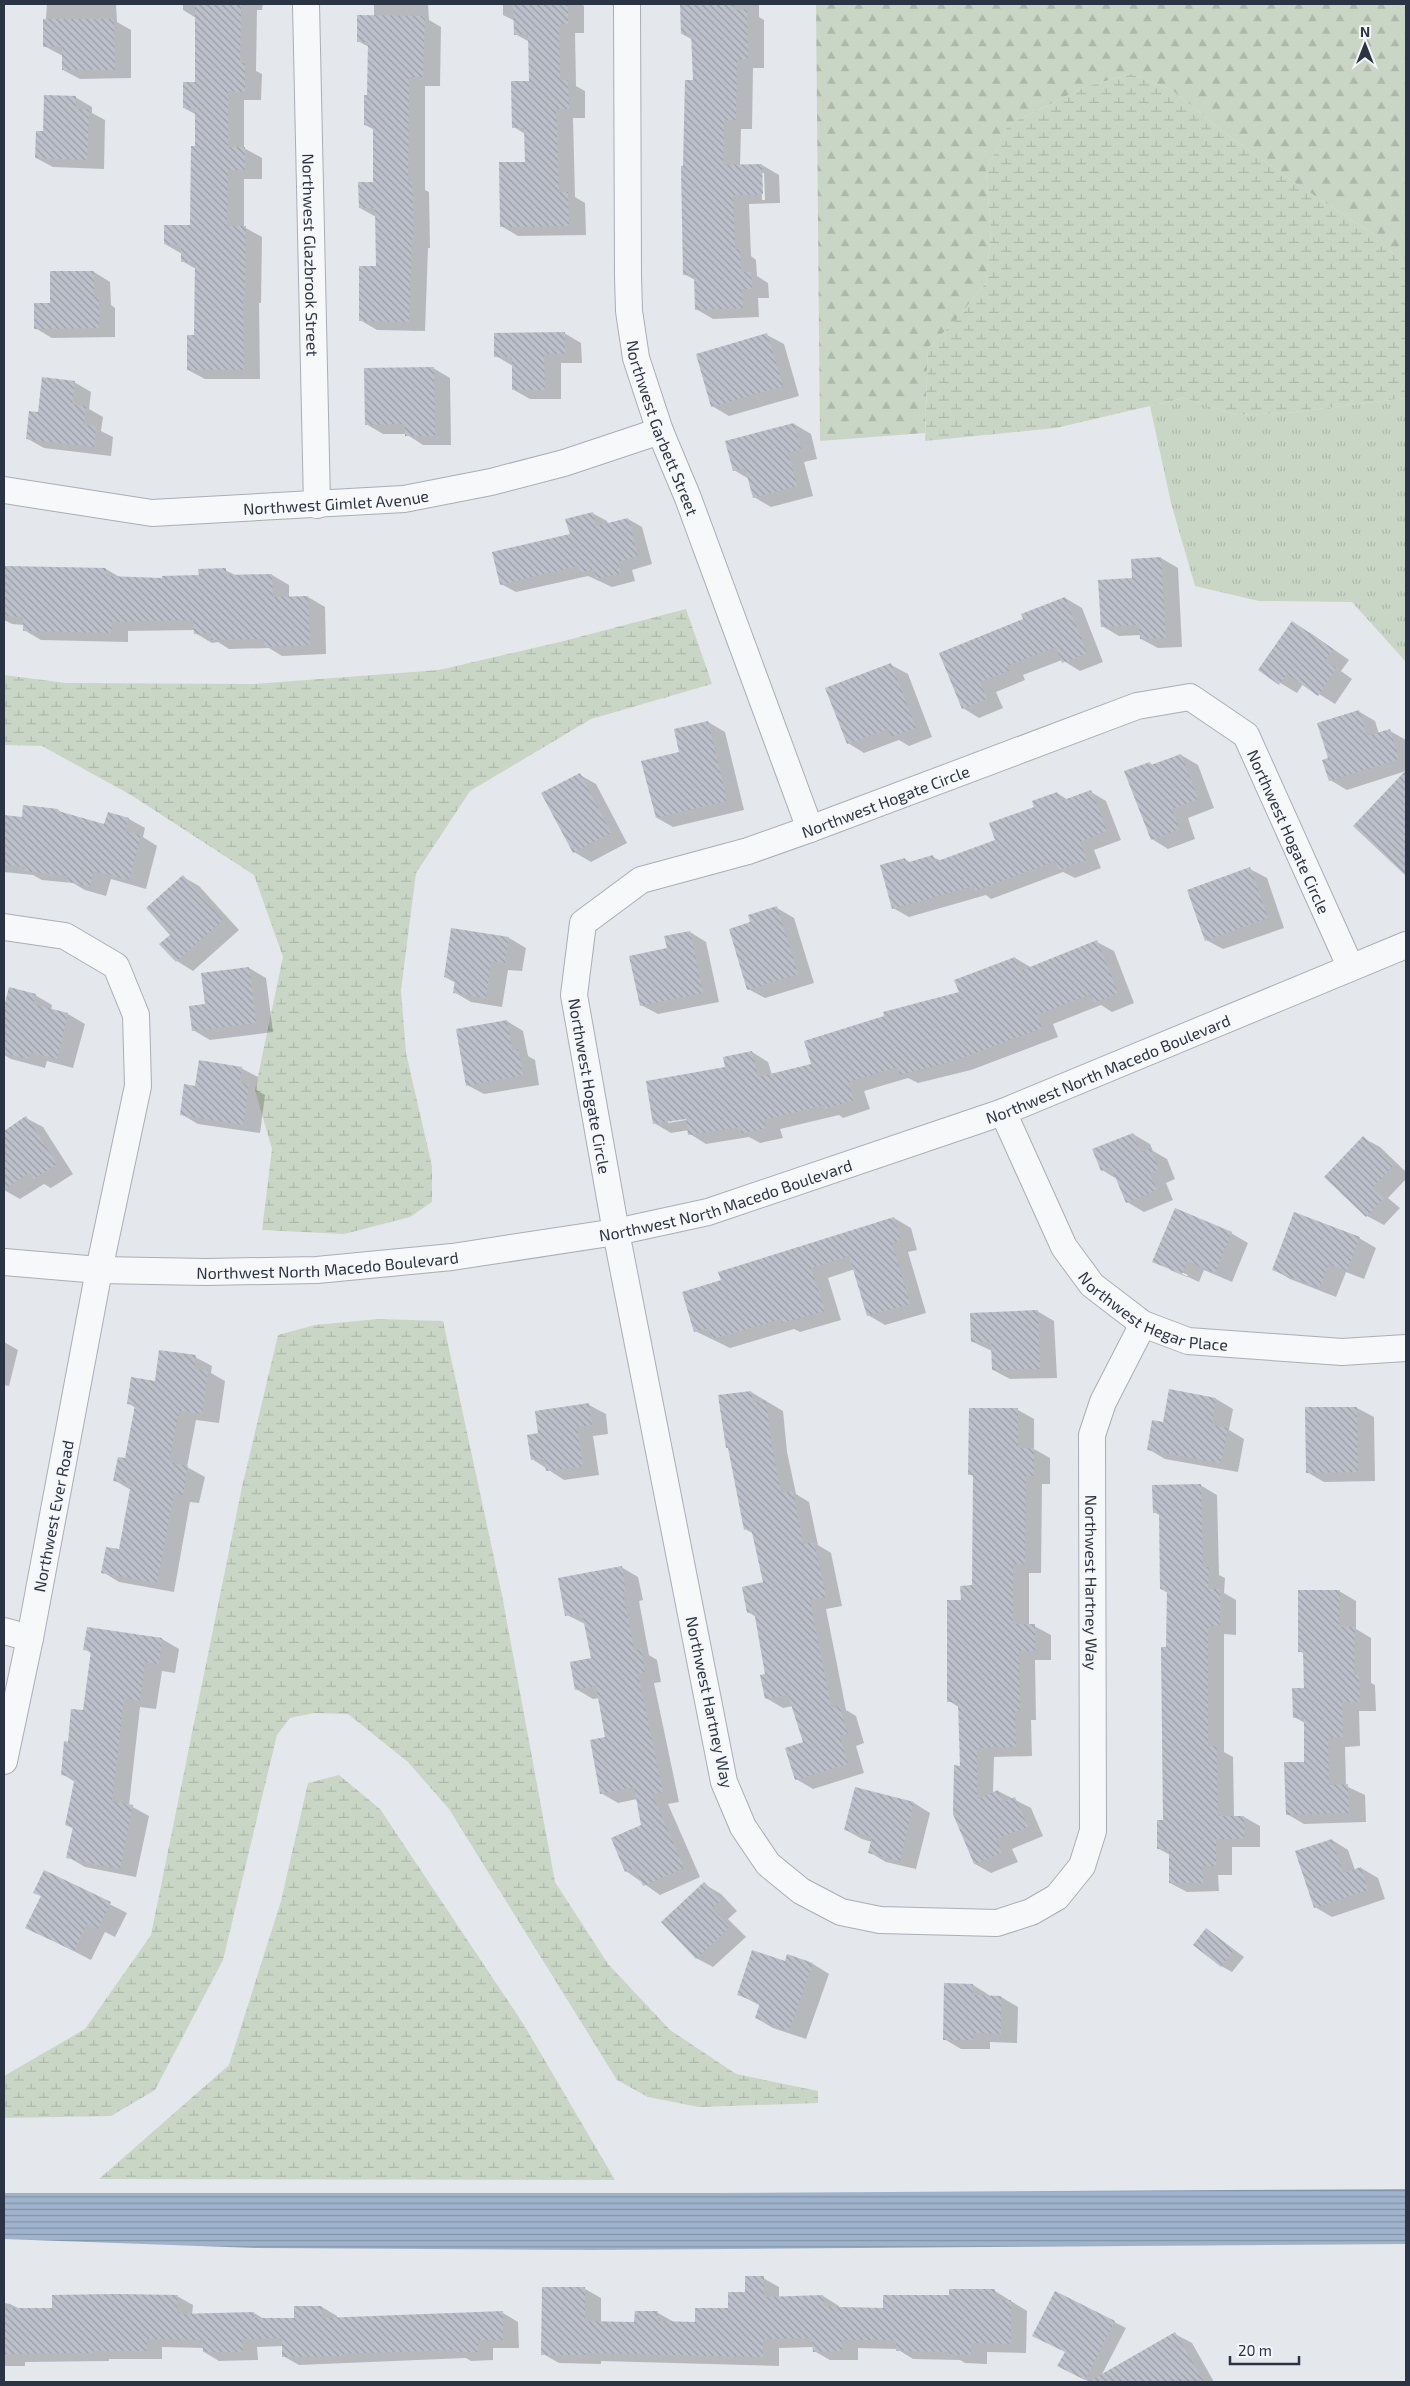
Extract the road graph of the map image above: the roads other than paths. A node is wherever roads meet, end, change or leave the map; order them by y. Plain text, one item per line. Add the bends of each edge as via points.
1 (306, 4) edge
2 (627, 4) edge
3 (660, 432) junction
4 (4, 490) edge
5 (318, 506) junction
6 (810, 829) junction
7 (4, 927) edge
8 (1406, 945) edge
9 (1350, 966) junction
10 (1003, 1112) junction
11 (616, 1232) junction
12 (4, 1262) edge
13 (99, 1270) junction
14 (1143, 1324) junction
15 (1406, 1348) edge
16 (4, 1631) edge
17 (30, 1638) junction
18 (4, 1761) edge

1 - 5 street, Northwest Glazbrook Street
2 - 3 street, Northwest Garbett Street via 629,311 636,358
3 - 5 street, Northwest Gimlet Avenue via 491,482 404,499
3 - 6 street, Northwest Garbett Street via 688,498
4 - 5 street, Northwest Gimlet Avenue via 152,513
6 - 9 street, Northwest Hogate Circle via 1137,706 1190,697 1246,735
6 - 11 street, Northwest Hogate Circle via 748,851 641,880 583,923 574,995
7 - 13 street, Northwest Ever Road via 65,936 116,966 136,1015 138,1086
8 - 9 street, Northwest North Macedo Boulevard
9 - 10 street, Northwest North Macedo Boulevard
10 - 11 street, Northwest North Macedo Boulevard via 708,1212
10 - 14 street, Northwest Hegar Place via 1064,1247 1092,1285
11 - 13 street, Northwest North Macedo Boulevard via 452,1257 317,1270
11 - 14 street, Northwest Hartney Way via 724,1782 743,1827 768,1864 801,1891 841,1912 880,1920 997,1922 1031,1912 1057,1897 1082,1866 1093,1832 1092,1435 1103,1402
12 - 13 street, Northwest North Macedo Boulevard
13 - 17 street, Northwest Ever Road
14 - 15 street, Northwest Hegar Place via 1188,1341 1342,1352
16 - 17 street
17 - 18 street, Northwest Ever Road

